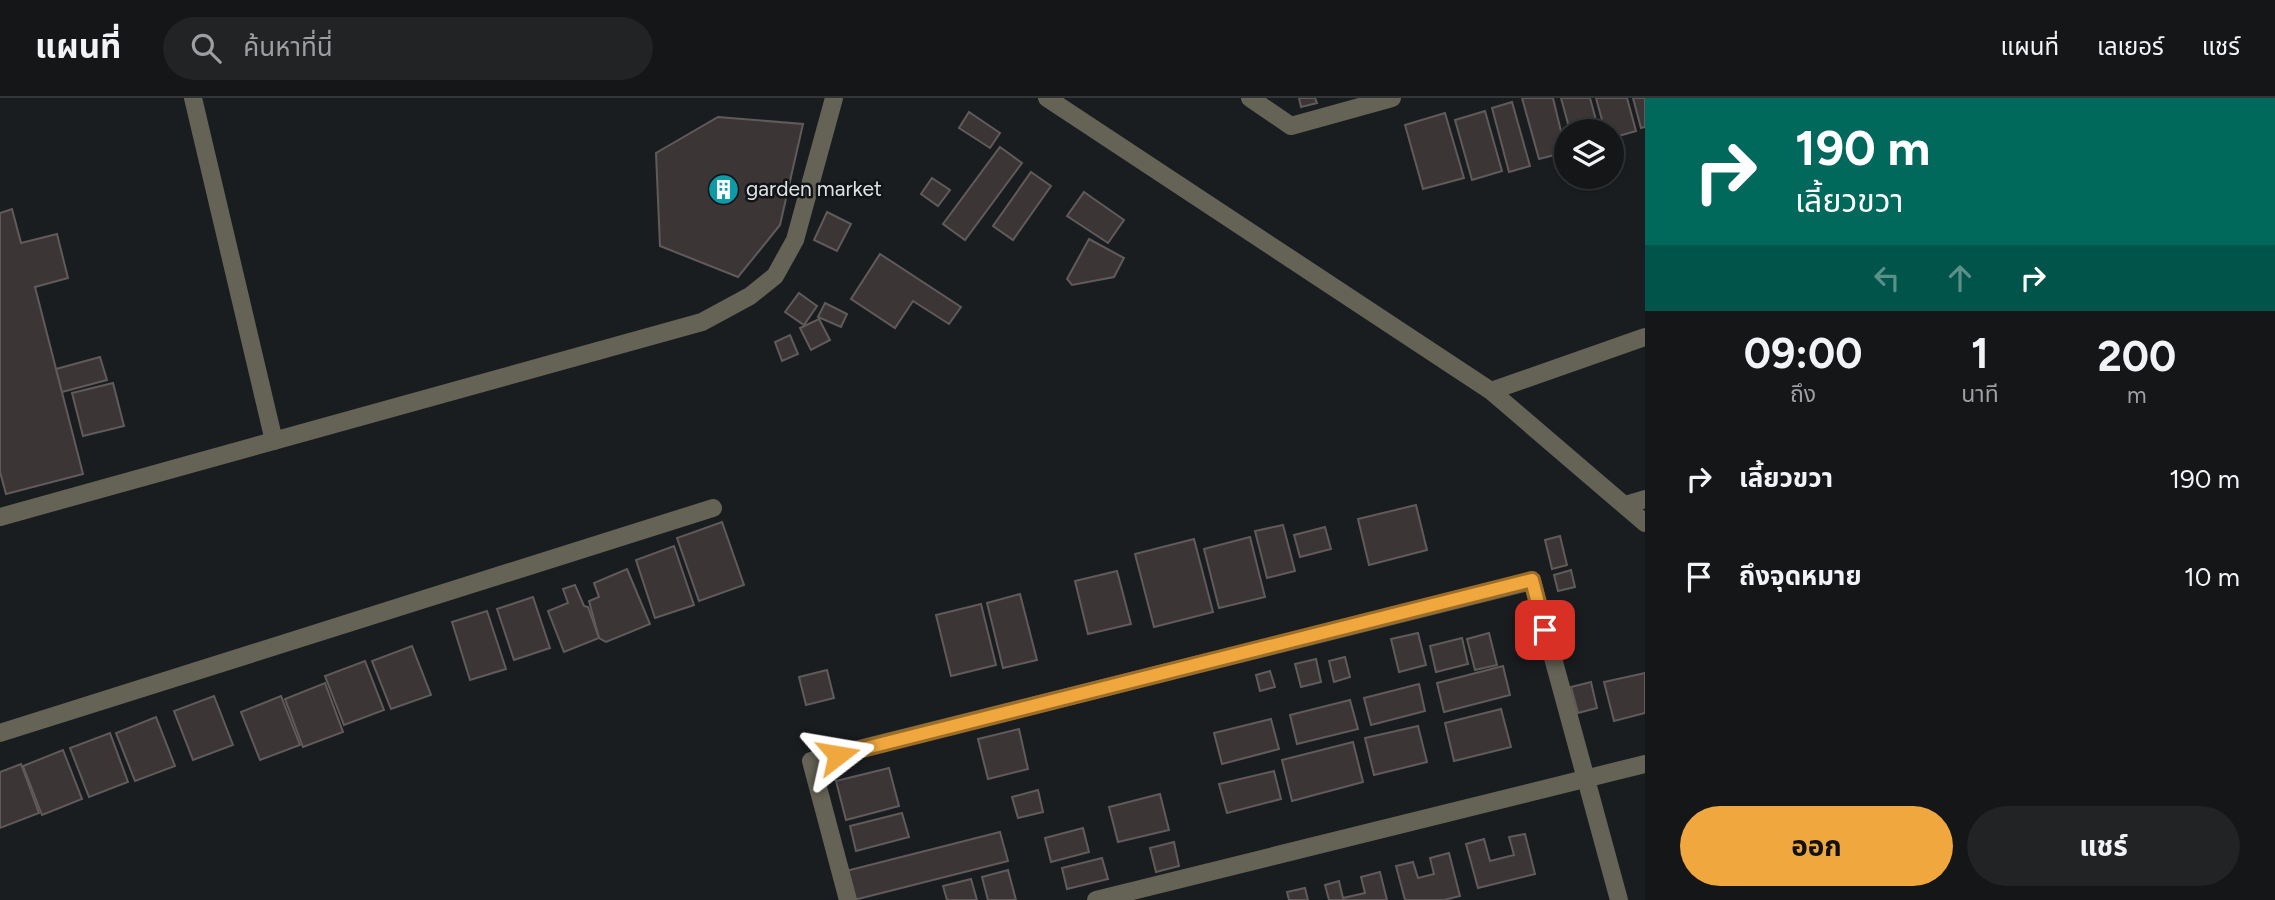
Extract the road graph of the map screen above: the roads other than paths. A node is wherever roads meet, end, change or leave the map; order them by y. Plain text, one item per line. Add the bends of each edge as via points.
1 (193, 98) edge
2 (834, 98) edge
3 (1047, 98) edge
4 (1250, 98) edge
5 (1392, 98) edge
6 (1645, 337) edge
7 (1491, 391) junction
8 (274, 441) junction
9 (1645, 499) edge
10 (1625, 505) junction
11 (713, 508) dead end
12 (1, 515) edge
13 (1645, 523) edge
14 (0, 733) edge
15 (1645, 764) edge
16 (1585, 779) junction
17 (848, 900) edge
18 (1096, 900) edge
19 (1619, 900) edge

1 - 8 street
2 - 8 street via 795,240 775,276 750,296 702,322
3 - 7 street
4 - 5 street via 1291,126
6 - 7 street
7 - 10 street
8 - 12 street
9 - 10 street
10 - 13 street
11 - 14 street
15 - 16 street
16 - 17 street via 1532,580 811,761
16 - 18 street
16 - 19 street

